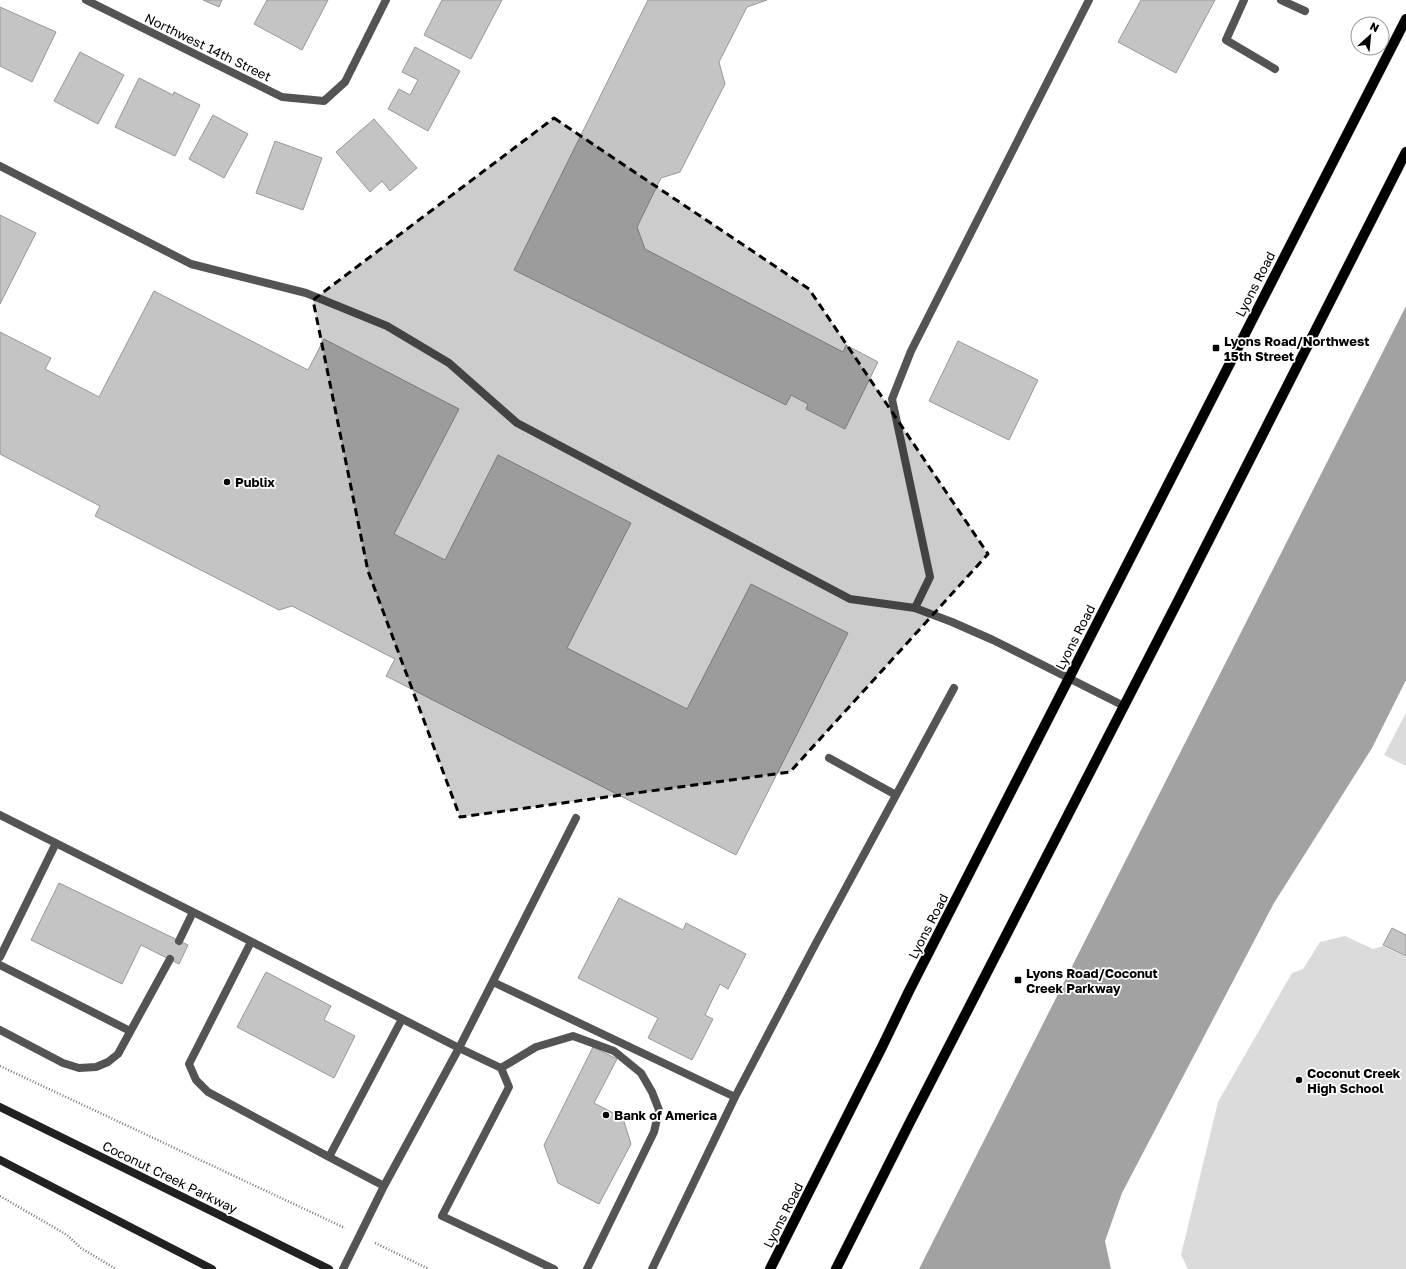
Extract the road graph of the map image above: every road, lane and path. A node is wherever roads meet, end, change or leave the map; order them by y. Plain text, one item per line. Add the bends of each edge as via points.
1 (86, 0) edge
2 (386, 0) edge
3 (1089, 0) edge
4 (1244, 0) edge
5 (1281, 0) edge
6 (102, 4) edge
7 (1305, 10) dead end
8 (1406, 18) edge
9 (1275, 68) dead end
10 (1406, 152) edge
11 (0, 166) edge
12 (915, 608) junction
13 (1069, 678) junction
14 (954, 688) dead end
15 (1124, 706) junction
16 (830, 758) dead end
17 (896, 795) junction
18 (0, 815) edge
19 (576, 818) dead end
20 (56, 843) junction
21 (193, 912) junction
22 (179, 941) dead end
23 (251, 942) junction
24 (0, 957) edge
25 (170, 959) dead end
26 (0, 965) edge
27 (493, 982) junction
28 (402, 1019) junction
29 (0, 1030) edge
30 (130, 1032) junction
31 (459, 1048) junction
32 (0, 1066) edge
33 (501, 1068) junction
34 (735, 1097) junction
35 (0, 1107) edge
36 (329, 1157) junction
37 (0, 1160) edge
38 (384, 1186) junction
39 (0, 1196) edge
40 (360, 1235) junction
41 (116, 1269) edge
42 (212, 1269) edge
43 (330, 1269) edge
44 (343, 1269) edge
45 (429, 1269) edge
46 (554, 1269) edge
47 (587, 1269) edge
48 (652, 1269) edge
49 (770, 1269) edge
50 (836, 1269) edge

1 - 6 street, Northwest 14th Street
2 - 6 street, Northwest 14th Street via 345,82 324,101 282,97
3 - 12 street via 911,350 892,399 930,577
4 - 9 street via 1226,40
5 - 7 street
8 - 13 main road, Lyons Road
10 - 15 main road
11 - 12 street via 191,264 306,292 387,326 449,363 517,423 850,598
12 - 13 street via 952,622
13 - 15 street
13 - 49 main road, Lyons Road
14 - 17 street
15 - 50 main road
16 - 17 street
17 - 34 street
18 - 20 street
19 - 27 street
20 - 21 street
20 - 24 street
21 - 22 street
21 - 23 street
23 - 28 street
23 - 36 street via 189,1064 196,1080 208,1092
25 - 30 street
26 - 30 street
27 - 31 street
27 - 34 street
28 - 31 street
28 - 36 street
29 - 30 street via 63,1063 79,1068 96,1067 108,1062 118,1054
31 - 33 street
31 - 38 street
32 - 40 path
33 - 46 street via 509,1087 442,1216
33 - 47 street via 536,1047 573,1036 614,1051 641,1073 652,1092 658,1110 654,1132
34 - 48 street
35 - 43 main road, Coconut Creek Parkway
36 - 38 street
37 - 42 main road
38 - 40 street
39 - 41 path via 67,1235 81,1248
40 - 44 street
40 - 45 path

